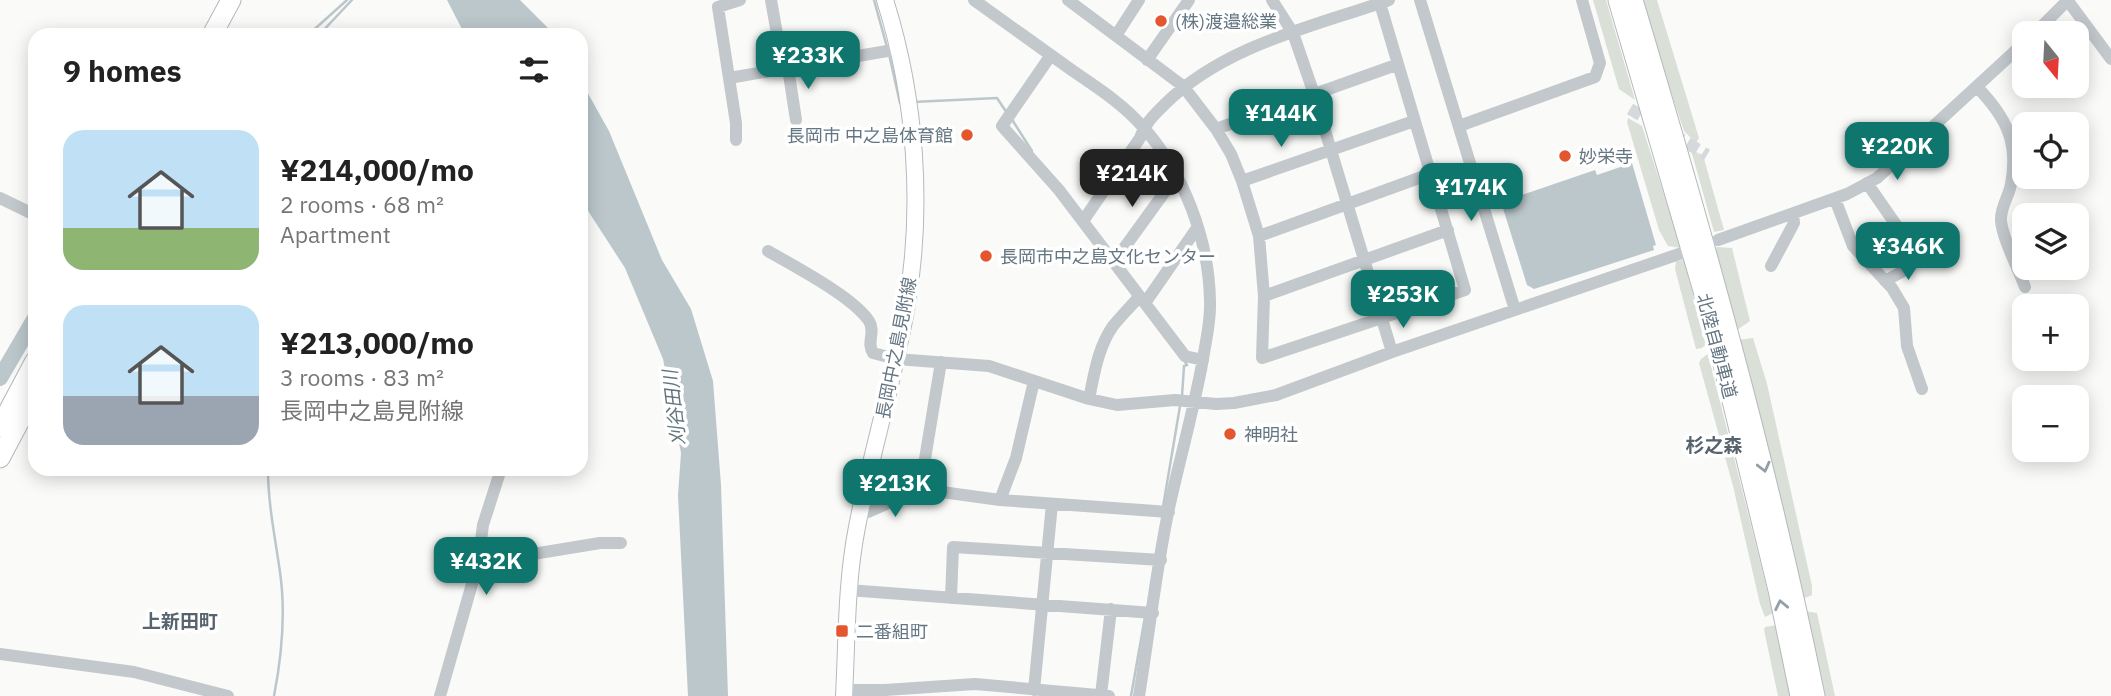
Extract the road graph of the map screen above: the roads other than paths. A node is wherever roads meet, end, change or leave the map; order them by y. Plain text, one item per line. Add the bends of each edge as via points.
1 (231, 0) edge
2 (246, 0) edge
3 (740, 0) edge
4 (771, 0) edge
5 (885, 0) edge
6 (975, 0) edge
7 (1139, 0) edge
8 (1189, 0) edge
9 (1272, 0) edge
10 (1420, 0) edge
11 (1582, 0) edge
12 (1618, 0) edge
13 (1633, 0) edge
14 (2068, 0) edge
15 (1070, 1) edge
16 (1382, 1) edge
17 (718, 3) edge
18 (2047, 21) edge
19 (216, 28) edge
20 (231, 28) edge
21 (1293, 33) junction
22 (1117, 34) junction
23 (899, 49) junction
24 (2012, 54) edge
25 (1051, 55) junction
26 (2111, 59) edge
27 (1147, 60) junction
28 (1396, 65) junction
29 (785, 68) junction
30 (729, 78) junction
31 (1183, 86) junction
32 (1978, 86) junction
33 (1314, 94) junction
34 (796, 120) dead end
35 (1413, 121) junction
36 (1459, 126) junction
37 (1144, 127) junction
38 (1216, 129) junction
39 (736, 140) dead end
40 (1330, 149) junction
41 (1430, 174) junction
42 (1177, 175) junction
43 (1242, 181) junction
44 (1867, 183) junction
45 (0, 198) edge
46 (1835, 199) junction
47 (1348, 205) junction
48 (28, 212) edge
49 (1793, 215) junction
50 (1083, 221) junction
51 (1197, 228) junction
52 (1448, 230) junction
53 (1259, 236) junction
54 (1718, 240) dead end
55 (768, 251) dead end
56 (1682, 253) dead end
57 (1365, 260) junction
58 (1114, 262) junction
59 (1771, 266) dead end
60 (1885, 281) junction
61 (2025, 287) dead end
62 (1264, 296) junction
63 (1142, 300) junction
64 (1515, 310) junction
65 (1382, 316) junction
66 (1392, 352) junction
67 (896, 359) junction
68 (1203, 360) junction
69 (941, 362) junction
70 (28, 374) edge
71 (1034, 382) junction
72 (1922, 389) dead end
73 (1089, 399) junction
74 (1196, 402) junction
75 (28, 405) edge
76 (0, 427) edge
77 (0, 458) edge
78 (499, 476) edge
79 (920, 489) junction
80 (1000, 500) junction
81 (1052, 504) junction
82 (1169, 512) junction
83 (860, 513) junction
84 (621, 543) dead end
85 (1048, 551) junction
86 (1161, 560) junction
87 (478, 563) junction
88 (848, 590) junction
89 (951, 598) junction
90 (1044, 604) junction
91 (1111, 610) junction
92 (1153, 613) junction
93 (0, 654) edge
94 (1034, 690) junction
95 (1001, 692) edge
96 (844, 693) edge
97 (1105, 695) edge
98 (228, 696) edge
99 (440, 696) edge
100 (1139, 696) edge
101 (1800, 696) edge
102 (1815, 696) edge

1 - 19 highway
2 - 20 highway
3 - 17 street
4 - 29 street
5 - 23 main road, 長岡中之島見附線
6 - 25 street
7 - 22 street
8 - 27 street
9 - 21 street
10 - 36 street
11 - 36 street via 1600,63 1595,77
101 -> 12 highway, 北陸自動車道 via 1716,335
13 -> 102 highway, 北陸自動車道 via 1753,422
14 - 18 street
14 - 26 street
15 - 22 street
16 - 21 street
16 - 28 street
17 - 30 street
21 - 31 street via 1227,58
21 - 33 street
22 - 27 street
23 - 29 street
23 - 67 main road, 長岡中之島見附線 via 915,184 910,283
24 - 32 street
25 - 37 street via 1108,94
25 - 50 street via 1002,126
27 - 31 street
28 - 33 street
28 - 35 street
29 - 30 street
29 - 34 street
30 - 39 street
31 - 37 street
31 - 38 street
32 - 44 street
32 - 61 street via 2010,132 2012,183 2001,224
33 - 38 street
33 - 40 street
35 - 40 street
35 - 41 street
36 - 64 street
37 - 42 street
37 - 50 street
38 - 43 street
40 - 43 street
40 - 47 street
41 - 47 street
41 - 52 street
42 - 51 street
42 - 58 street
43 - 53 street
44 - 46 street
44 - 60 street via 1910,246 1907,269
45 - 48 street
46 - 49 street
46 - 60 street via 1853,246
47 - 53 street
47 - 57 street
49 - 54 street
49 - 59 street via 1794,223
50 - 58 street
51 - 63 street
51 - 68 street via 1210,302
52 - 57 street
52 - 65 street via 1465,290
53 - 62 street
55 - 67 street via 850,303 872,326 870,350
56 - 64 street
57 - 62 street
57 - 65 street
58 - 63 street
60 - 72 street via 1904,308 1907,346
62 - 65 street via 1262,358
63 - 68 street via 1185,356
63 - 73 street via 1112,327 1100,351
64 - 66 street
65 - 66 street
66 - 74 street via 1276,395 1234,403
67 - 69 street
67 - 83 main road, 長岡中之島見附線
68 - 74 street
69 - 71 street via 989,366
69 - 79 street
70 - 76 highway
71 - 73 street
71 - 80 street via 1016,458
73 - 74 street via 1129,405
74 - 82 street
75 - 77 highway
78 - 87 street via 481,533
79 - 80 street
79 - 83 street
80 - 81 street
81 - 82 street
81 - 85 street
82 - 86 street
83 - 88 main road, 長岡中之島見附線
84 - 87 street
85 - 86 street
85 - 89 street via 953,547
85 - 90 street
86 - 92 street
87 - 99 street
88 - 89 street
88 - 96 main road, 長岡中之島見附線
89 - 90 street
90 - 91 street
90 - 94 street
91 - 92 street
91 - 97 street
92 - 100 street
93 - 98 street via 134,673
94 - 95 street
94 - 97 street
95 - 96 street via 975,684

